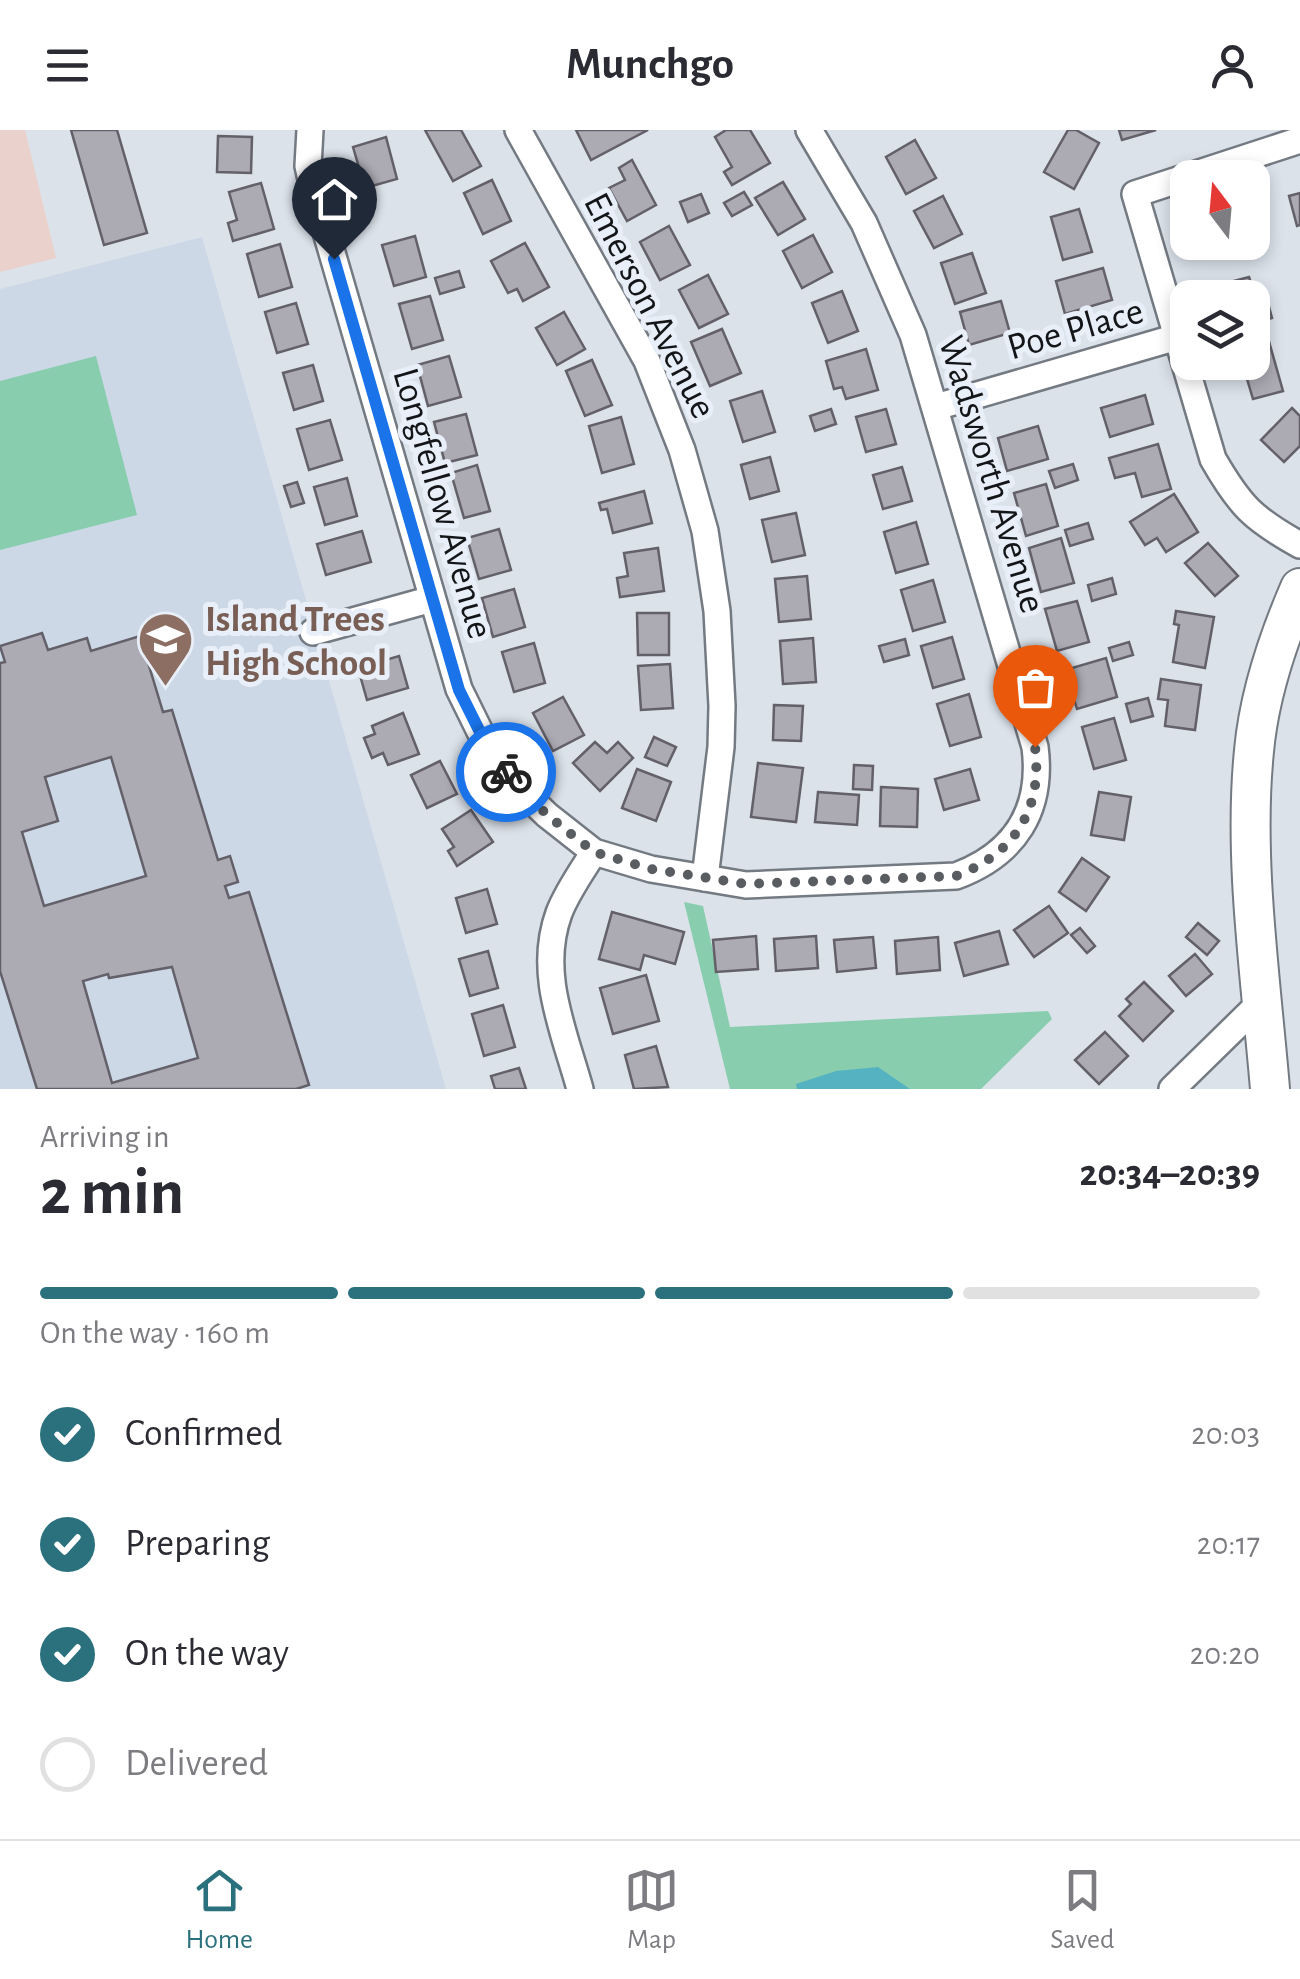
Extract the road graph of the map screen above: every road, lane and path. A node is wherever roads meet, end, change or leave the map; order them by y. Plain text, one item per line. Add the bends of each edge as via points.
1 (310, 130) edge
2 (518, 130) edge
3 (810, 130) edge
4 (1300, 140) edge
5 (1170, 312) edge
6 (1170, 338) edge
7 (1190, 380) edge
8 (936, 407) junction
9 (1300, 545) edge
10 (1300, 588) edge
11 (432, 599) junction
12 (313, 632) dead end
13 (594, 852) junction
14 (704, 878) junction
15 (1262, 1000) junction
16 (580, 1089) edge
17 (1172, 1089) edge
18 (1270, 1089) edge

1 - 11 street, Longfellow Avenue via 312,184
2 - 14 street, Emerson Avenue via 647,361 705,531 722,706
3 - 8 street, Wadsworth Avenue via 864,223
4 - 5 street via 1135,194
6 - 8 street, Poe Place
7 - 9 street via 1213,459 1235,497
8 - 14 street, Wadsworth Avenue via 1035,747 1036,788 1026,818 1003,850 956,876 746,884
10 - 15 main road via 1268,677 1254,750 1251,828
11 - 12 street
11 - 13 street, Longfellow Avenue via 459,690 490,752 516,786
13 - 14 street, Wadsworth Avenue
13 - 16 street via 562,905 548,958
15 - 17 street
15 - 18 main road

